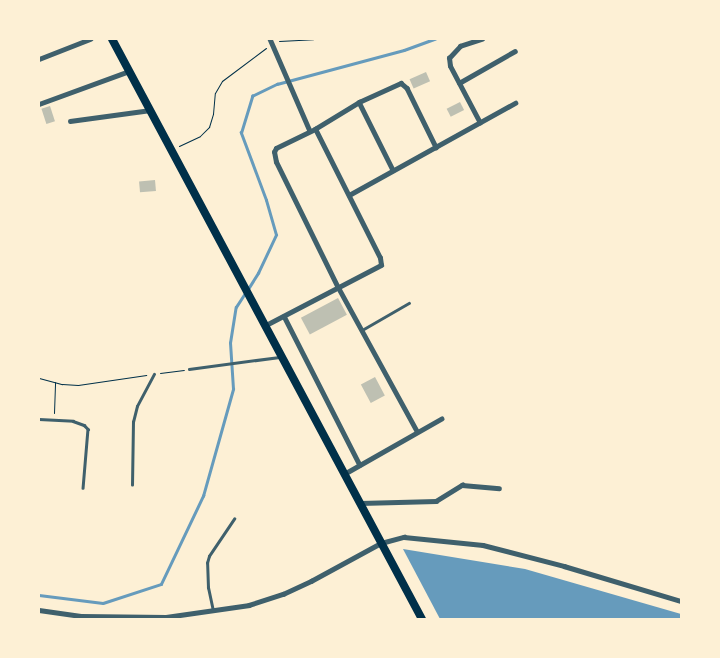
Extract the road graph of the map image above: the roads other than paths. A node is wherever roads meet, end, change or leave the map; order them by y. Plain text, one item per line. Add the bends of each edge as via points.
1 (90, 39) edge
2 (112, 39) edge
3 (482, 39) edge
4 (271, 42) edge
5 (515, 51) dead end
6 (39, 59) edge
7 (129, 71) junction
8 (459, 83) junction
9 (359, 102) junction
10 (515, 103) dead end
11 (39, 104) edge
12 (150, 110) junction
13 (70, 121) dead end
14 (480, 123) junction
15 (312, 130) junction
16 (436, 147) junction
17 (393, 170) junction
18 (349, 195) junction
19 (338, 288) junction
20 (409, 302) dead end
21 (284, 316) junction
22 (264, 326) junction
23 (362, 330) junction
24 (281, 357) junction
25 (189, 369) road end
26 (154, 374) road end
27 (39, 419) edge
28 (441, 419) dead end
29 (417, 432) junction
30 (360, 465) junction
31 (344, 474) junction
32 (132, 485) dead end
33 (83, 488) dead end
34 (499, 488) dead end
35 (359, 503) junction
36 (234, 519) dead end
37 (381, 543) junction
38 (681, 601) edge
39 (39, 610) edge
40 (213, 611) junction
41 (166, 618) edge
42 (422, 619) edge

1 - 6 street
2 - 7 highway
3 - 8 street via 460,46 449,58
4 - 15 street
5 - 8 street
7 - 11 street
7 - 12 highway
8 - 14 street
9 - 15 street
9 - 16 street via 395,84 405,85
9 - 17 street
10 - 14 street
12 - 13 street
12 - 22 highway
14 - 16 street
15 - 18 street
15 - 19 street via 276,148 274,157
16 - 17 street
17 - 18 street
18 - 19 street via 381,262 378,268
19 - 21 street
19 - 23 street
20 - 23 lane
21 - 22 street
21 - 30 street
22 - 24 highway
23 - 29 street
24 - 25 lane
24 - 31 highway
26 - 32 lane via 133,422
27 - 33 lane via 73,421 84,424 88,430
28 - 29 street
29 - 30 street
30 - 31 street
31 - 35 highway
34 - 35 street via 462,485 436,501
35 - 37 highway
36 - 40 lane via 207,562
37 - 38 street via 404,537 484,545
37 - 40 street via 283,594 249,605
37 - 42 highway
39 - 41 street via 81,616
40 - 41 street

